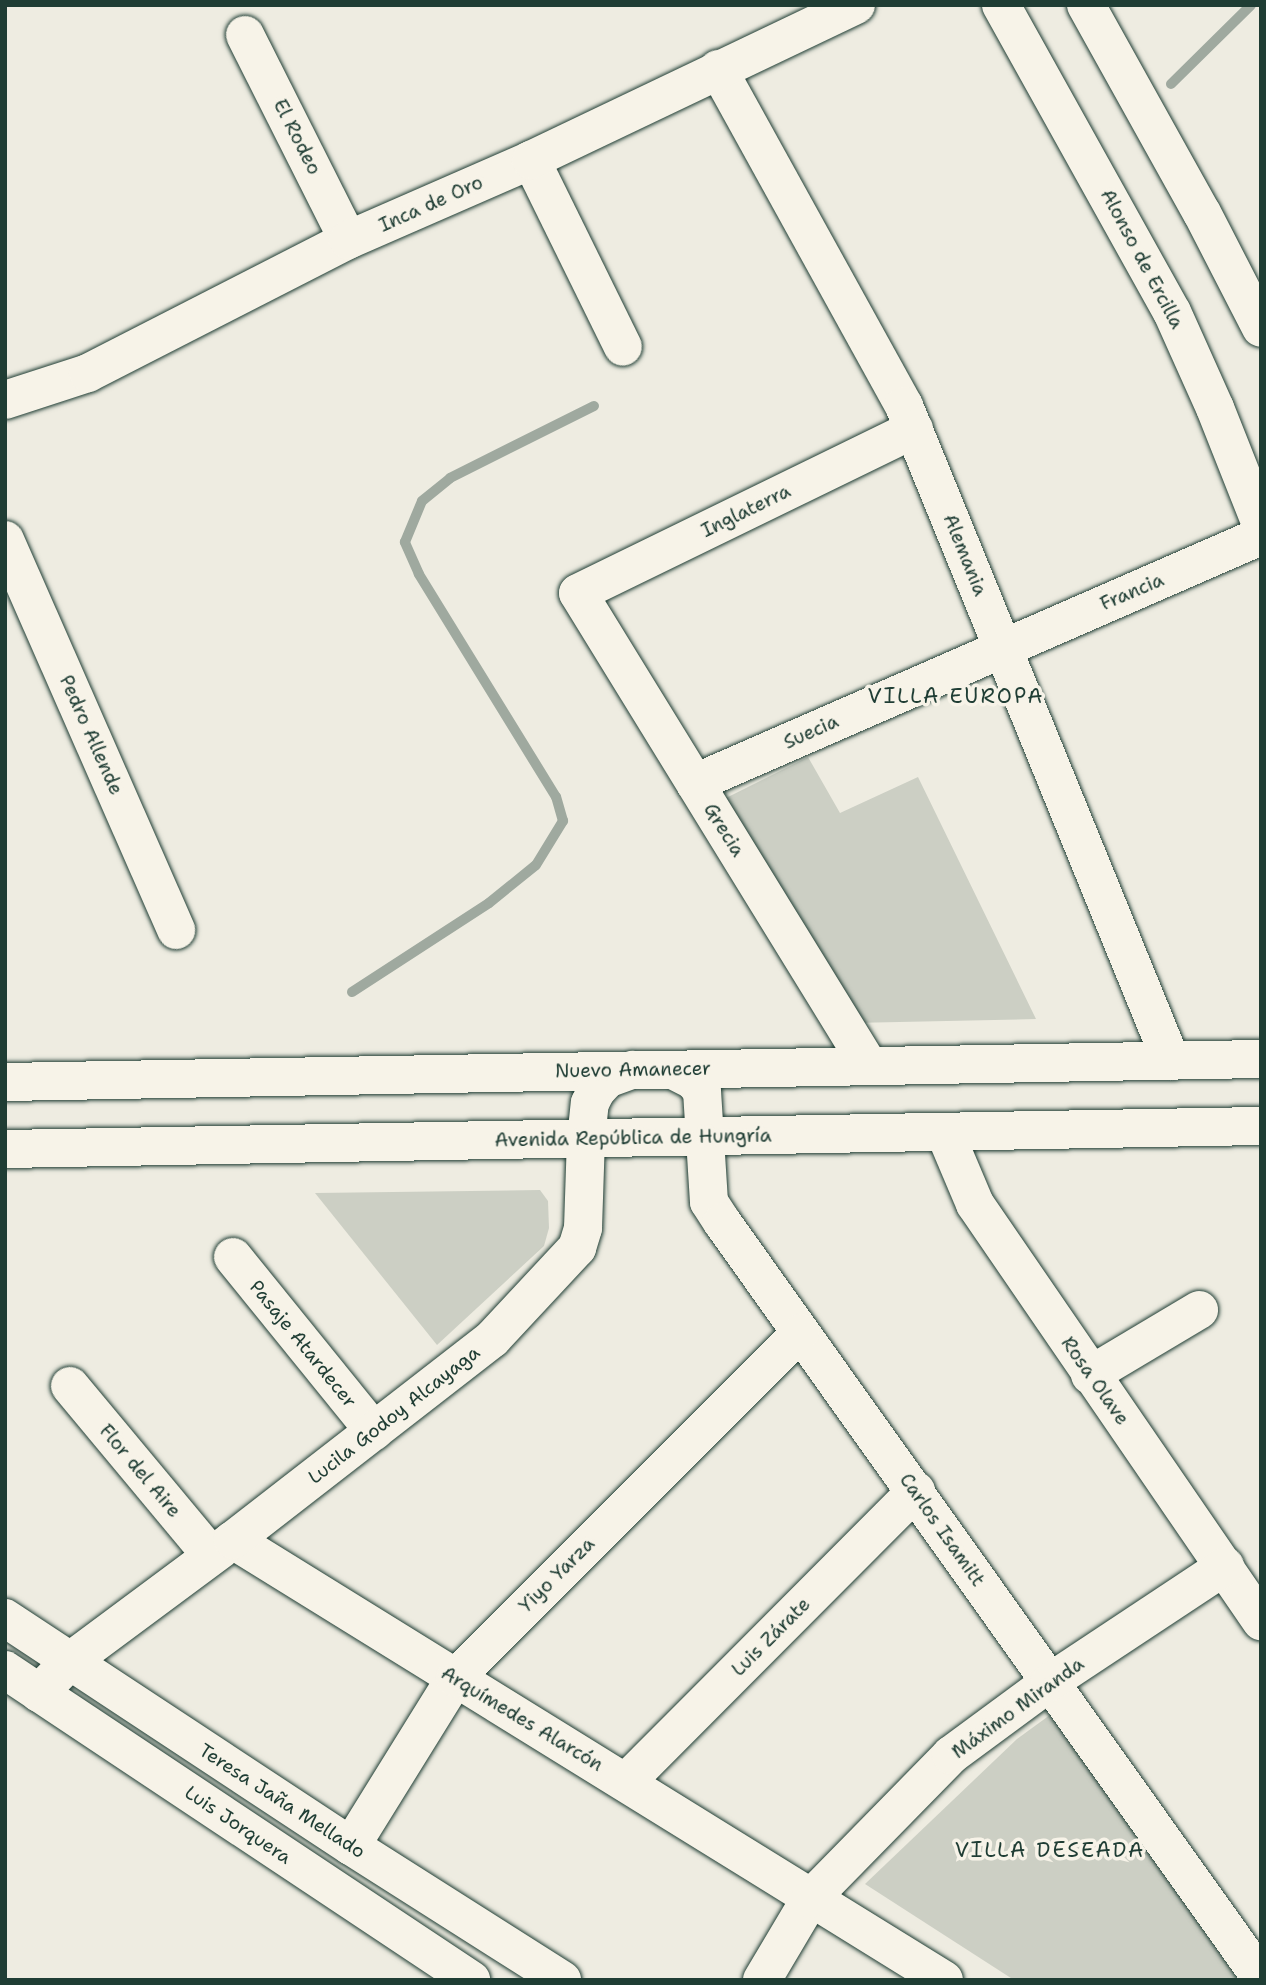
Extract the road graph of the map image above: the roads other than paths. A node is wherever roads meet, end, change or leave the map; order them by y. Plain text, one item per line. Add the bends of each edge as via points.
1 (856, 5) edge
2 (1002, 5) edge
3 (1086, 5) edge
4 (245, 35) dead end
5 (718, 69) junction
6 (531, 160) junction
7 (348, 240) junction
8 (1261, 328) edge
9 (623, 347) dead end
10 (5, 400) edge
11 (914, 429) junction
12 (1261, 524) edge
13 (1261, 536) edge
14 (5, 540) edge
15 (578, 593) joint
16 (21, 611) edge
17 (1003, 647) junction
18 (695, 783) junction
19 (176, 930) dead end
20 (1261, 1059) edge
21 (1171, 1060) junction
22 (869, 1066) junction
23 (632, 1070) junction
24 (673, 1070) junction
25 (5, 1082) edge
26 (1261, 1126) edge
27 (944, 1133) junction
28 (706, 1137) junction
29 (586, 1139) junction
30 (5, 1149) edge
31 (233, 1257) dead end
32 (1199, 1310) dead end
33 (800, 1333) junction
34 (1090, 1375) junction
35 (69, 1386) dead end
36 (373, 1431) junction
37 (916, 1492) junction
38 (222, 1548) junction
39 (1224, 1566) junction
40 (5, 1618) edge
41 (1261, 1621) edge
42 (69, 1662) junction
43 (5, 1670) edge
44 (455, 1678) junction
45 (1050, 1682) junction
46 (40, 1693) junction
47 (626, 1782) junction
48 (351, 1846) junction
49 (810, 1899) junction
50 (1261, 1978) edge
51 (471, 1980) edge
52 (562, 1980) edge
53 (762, 1980) edge
54 (944, 1980) edge

1 - 5 street, Inca de Oro
2 - 12 street, Alonso de Ercilla via 1172,312
3 - 8 street
4 - 7 street, El Rodeo
5 - 6 street, Inca de Oro
5 - 11 street, Alemania
6 - 7 street, Inca de Oro
6 - 9 street
7 - 10 street, Inca de Oro via 88,373
11 - 15 street, Inglaterra
11 - 17 street, Alemania
13 - 17 street, Francia
14 - 16 street, Pedro Allende
15 - 18 street, Grecia
16 - 19 street, Pedro Allende
17 - 18 street, Suecia
17 - 21 street, Alemania
18 - 22 street, Grecia
20 - 21 street, Nuevo Amanecer
21 - 22 street, Nuevo Amanecer
22 - 24 street, Nuevo Amanecer
23 - 24 street, Nuevo Amanecer
23 - 25 street, Nuevo Amanecer
23 - 29 street, Lucila Godoy Alcayaga via 607,1079 596,1091
24 - 28 street, Carlos Isamitt via 693,1080 702,1091
26 - 27 street, Avenida República de Hungría
27 - 28 street, Avenida República de Hungría
27 - 34 street, Rosa Olave via 975,1204
28 - 29 street, Avenida República de Hungría
28 - 33 street, Carlos Isamitt via 709,1202
29 - 30 street, Avenida República de Hungría
29 - 36 street, Lucila Godoy Alcayaga via 583,1228 577,1248 492,1339
31 - 36 street, Pasaje Atardecer
32 - 34 street
33 - 37 street, Carlos Isamitt
33 - 44 street, Yiyo Yarza
34 - 39 street, Rosa Olave
35 - 38 street, Flor del Aire
36 - 38 street, Lucila Godoy Alcayaga
37 - 45 street, Carlos Isamitt
37 - 47 street, Luis Zárate
38 - 42 street, Lucila Godoy Alcayaga
38 - 44 street, Arquímedes Alarcón
39 - 41 street, Rosa Olave
39 - 45 street, Máximo Miranda
40 - 42 street, Teresa Jaña Mellado
42 - 46 street, Lucila Godoy Alcayaga
42 - 48 street, Teresa Jaña Mellado
43 - 46 street, Luis Jorquera
44 - 47 street, Arquímedes Alarcón
44 - 48 street, Yiyo Yarza
45 - 49 street, Máximo Miranda via 950,1755
45 - 50 street, Carlos Isamitt
46 - 51 street, Luis Jorquera
47 - 49 street, Arquímedes Alarcón
48 - 52 street, Teresa Jaña Mellado
49 - 53 street, Máximo Miranda
49 - 54 street, Arquímedes Alarcón

